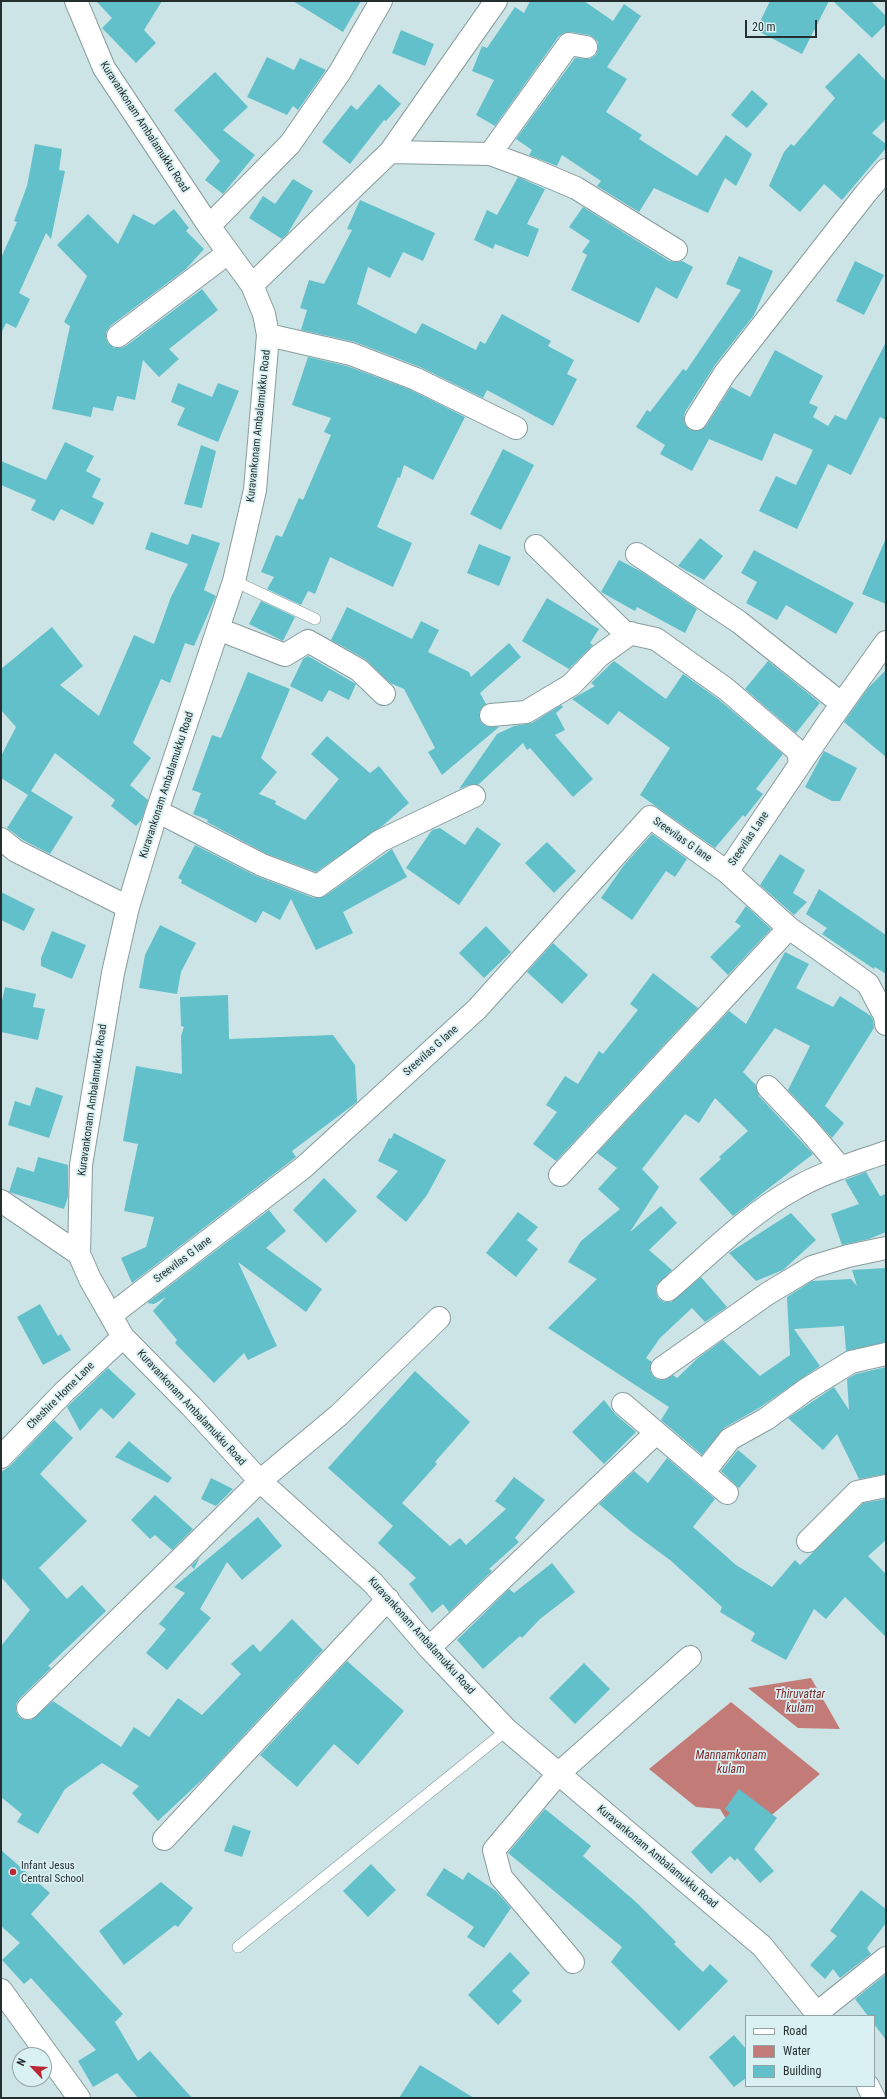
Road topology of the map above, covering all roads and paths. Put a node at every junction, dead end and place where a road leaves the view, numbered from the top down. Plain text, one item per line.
1 (76, 1) edge
2 (381, 1) edge
3 (496, 1) edge
4 (586, 47) dead end
5 (390, 152) junction
6 (490, 154) junction
7 (886, 170) edge
8 (209, 226) junction
9 (676, 250) dead end
10 (228, 253) junction
11 (252, 285) junction
12 (268, 335) junction
13 (118, 336) dead end
14 (696, 419) dead end
15 (516, 428) dead end
16 (536, 546) dead end
17 (637, 554) dead end
18 (234, 582) junction
19 (314, 619) dead end
20 (218, 629) junction
21 (631, 633) junction
22 (886, 642) edge
23 (384, 694) dead end
24 (842, 704) junction
25 (492, 715) dead end
26 (800, 764) junction
27 (474, 796) dead end
28 (157, 811) junction
29 (1, 839) edge
30 (727, 872) junction
31 (128, 907) junction
32 (790, 928) junction
33 (886, 1024) edge
34 (768, 1087) dead end
35 (886, 1152) edge
36 (841, 1168) junction
37 (560, 1174) dead end
38 (1, 1200) edge
39 (886, 1248) edge
40 (79, 1254) junction
41 (668, 1290) dead end
42 (111, 1315) junction
43 (439, 1318) dead end
44 (123, 1337) junction
45 (886, 1354) edge
46 (662, 1368) dead end
47 (622, 1404) dead end
48 (656, 1433) junction
49 (1, 1457) edge
50 (708, 1467) dead end
51 (260, 1481) junction
52 (886, 1486) edge
53 (727, 1493) dead end
54 (808, 1541) dead end
55 (388, 1599) junction
56 (429, 1648) junction
57 (690, 1657) dead end
58 (28, 1708) dead end
59 (507, 1730) junction
60 (558, 1774) junction
61 (164, 1839) dead end
62 (238, 1947) dead end
63 (886, 1958) edge
64 (573, 1962) dead end
65 (1, 1990) edge
66 (818, 2014) edge
67 (868, 2087) edge
68 (79, 2098) edge
69 (874, 2098) edge

1 - 8 street, Kuravankonam Ambalamukku Road
2 - 8 street
3 - 5 street
4 - 6 street
5 - 6 street
5 - 11 street
6 - 9 street
7 - 14 street
8 - 10 street, Kuravankonam Ambalamukku Road
10 - 11 street, Kuravankonam Ambalamukku Road
10 - 13 street
11 - 12 street, Kuravankonam Ambalamukku Road
12 - 15 street
12 - 18 street, Kuravankonam Ambalamukku Road
16 - 21 street
17 - 24 street
18 - 19 lane
18 - 20 street, Kuravankonam Ambalamukku Road
20 - 23 street
20 - 28 street, Kuravankonam Ambalamukku Road
21 - 25 street
21 - 26 street
22 - 24 street, Sreevilas Lane
24 - 26 street, Sreevilas Lane
26 - 30 street, Sreevilas Lane
27 - 28 street
28 - 31 street, Kuravankonam Ambalamukku Road
29 - 31 street
30 - 32 street, Sreevilas Lane
30 - 42 street, Sreevilas G lane
31 - 40 street, Kuravankonam Ambalamukku Road
32 - 33 street, Sreevilas Lane
32 - 37 street
34 - 36 street
35 - 36 street
36 - 41 street
38 - 40 street
39 - 46 street
40 - 42 street, Kuravankonam Ambalamukku Road
42 - 44 street, Kuravankonam Ambalamukku Road
43 - 51 street
44 - 49 street, Cheshire Home Lane
44 - 51 street, Kuravankonam Ambalamukku Road
45 - 50 street
47 - 48 street
48 - 53 street
48 - 56 street
51 - 55 street, Kuravankonam Ambalamukku Road
51 - 58 street
52 - 54 street
55 - 56 street, Kuravankonam Ambalamukku Road
55 - 61 street
56 - 59 street, Kuravankonam Ambalamukku Road
57 - 60 street
59 - 60 street, Kuravankonam Ambalamukku Road
59 - 62 lane
60 - 64 street
60 - 66 street, Kuravankonam Ambalamukku Road
63 - 66 street
65 - 68 street
67 - 69 street

